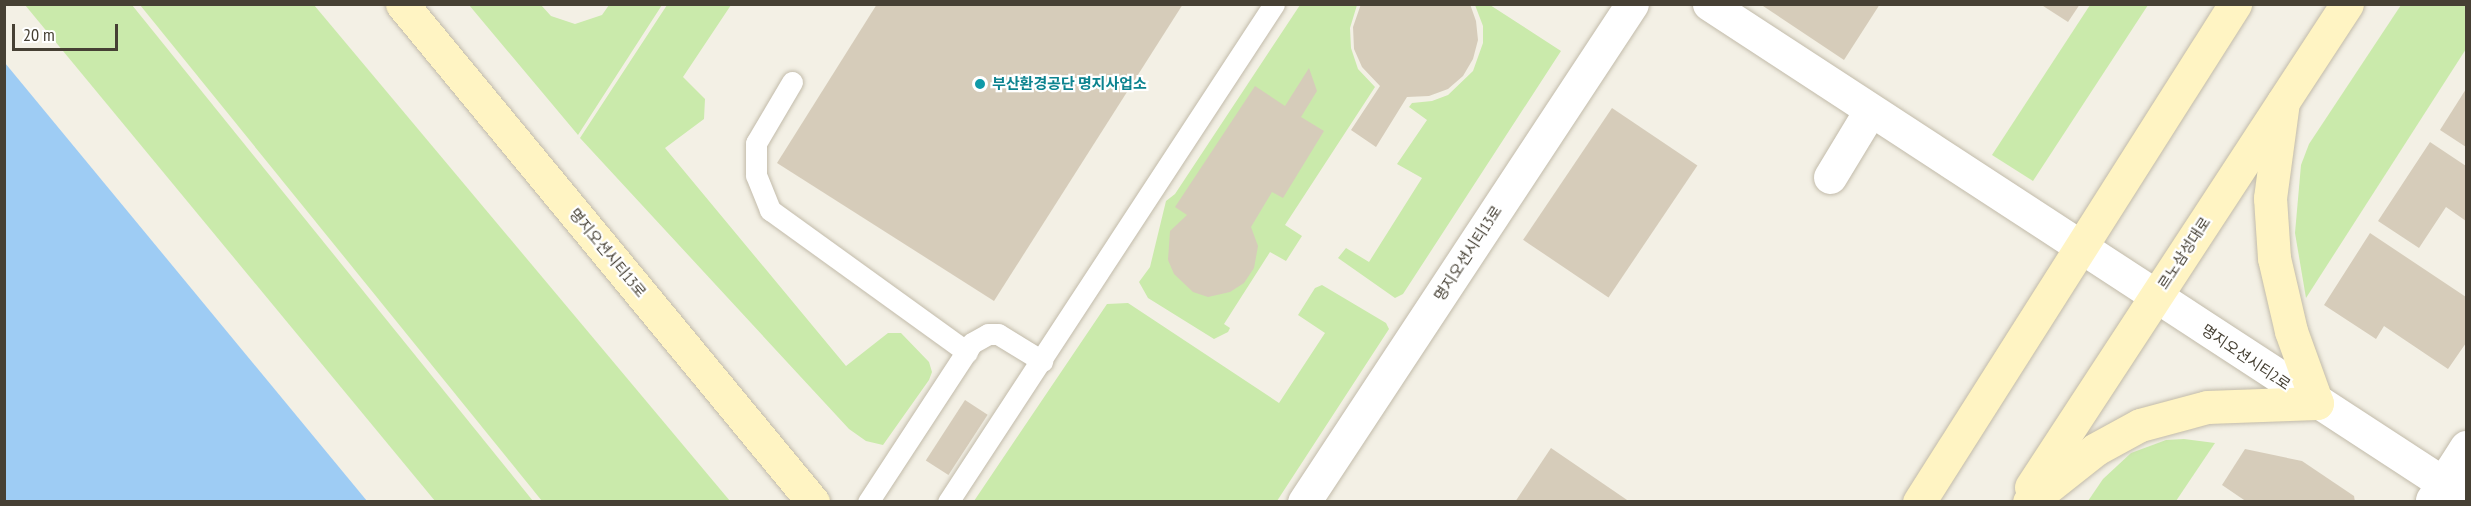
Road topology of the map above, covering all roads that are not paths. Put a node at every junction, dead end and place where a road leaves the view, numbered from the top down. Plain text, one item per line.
1 (402, 4) edge
2 (1274, 4) edge
3 (1632, 4) edge
4 (1708, 4) edge
5 (2235, 4) edge
6 (2347, 4) edge
7 (792, 82) dead end
8 (2283, 102) junction
9 (1870, 111) junction
10 (1830, 177) dead end
11 (2079, 247) junction
12 (2155, 296) junction
13 (967, 351) junction
14 (1042, 361) junction
15 (2317, 404) junction
16 (2466, 447) edge
17 (2447, 494) edge
18 (813, 501) edge
19 (868, 501) edge
20 (948, 501) edge
21 (1304, 501) edge
22 (1918, 501) edge
23 (2021, 501) edge
24 (2029, 501) edge

1 - 18 main road, 명지오션시티13로
2 - 14 lane
3 - 21 street, 명지오션시티13로
4 - 9 street, 명지오션시티2로
5 - 11 main road
6 - 8 main road, 르노삼성대로
7 - 13 lane
8 - 12 main road, 르노삼성대로
8 - 15 main road
9 - 10 street
9 - 11 street, 명지오션시티2로
11 - 12 street, 명지오션시티2로
11 - 22 main road
12 - 15 street, 명지오션시티2로
12 - 23 main road, 르노삼성대로
13 - 14 lane
13 - 19 lane
14 - 20 lane
15 - 17 street, 명지오션시티2로
15 - 24 main road
16 - 17 street

